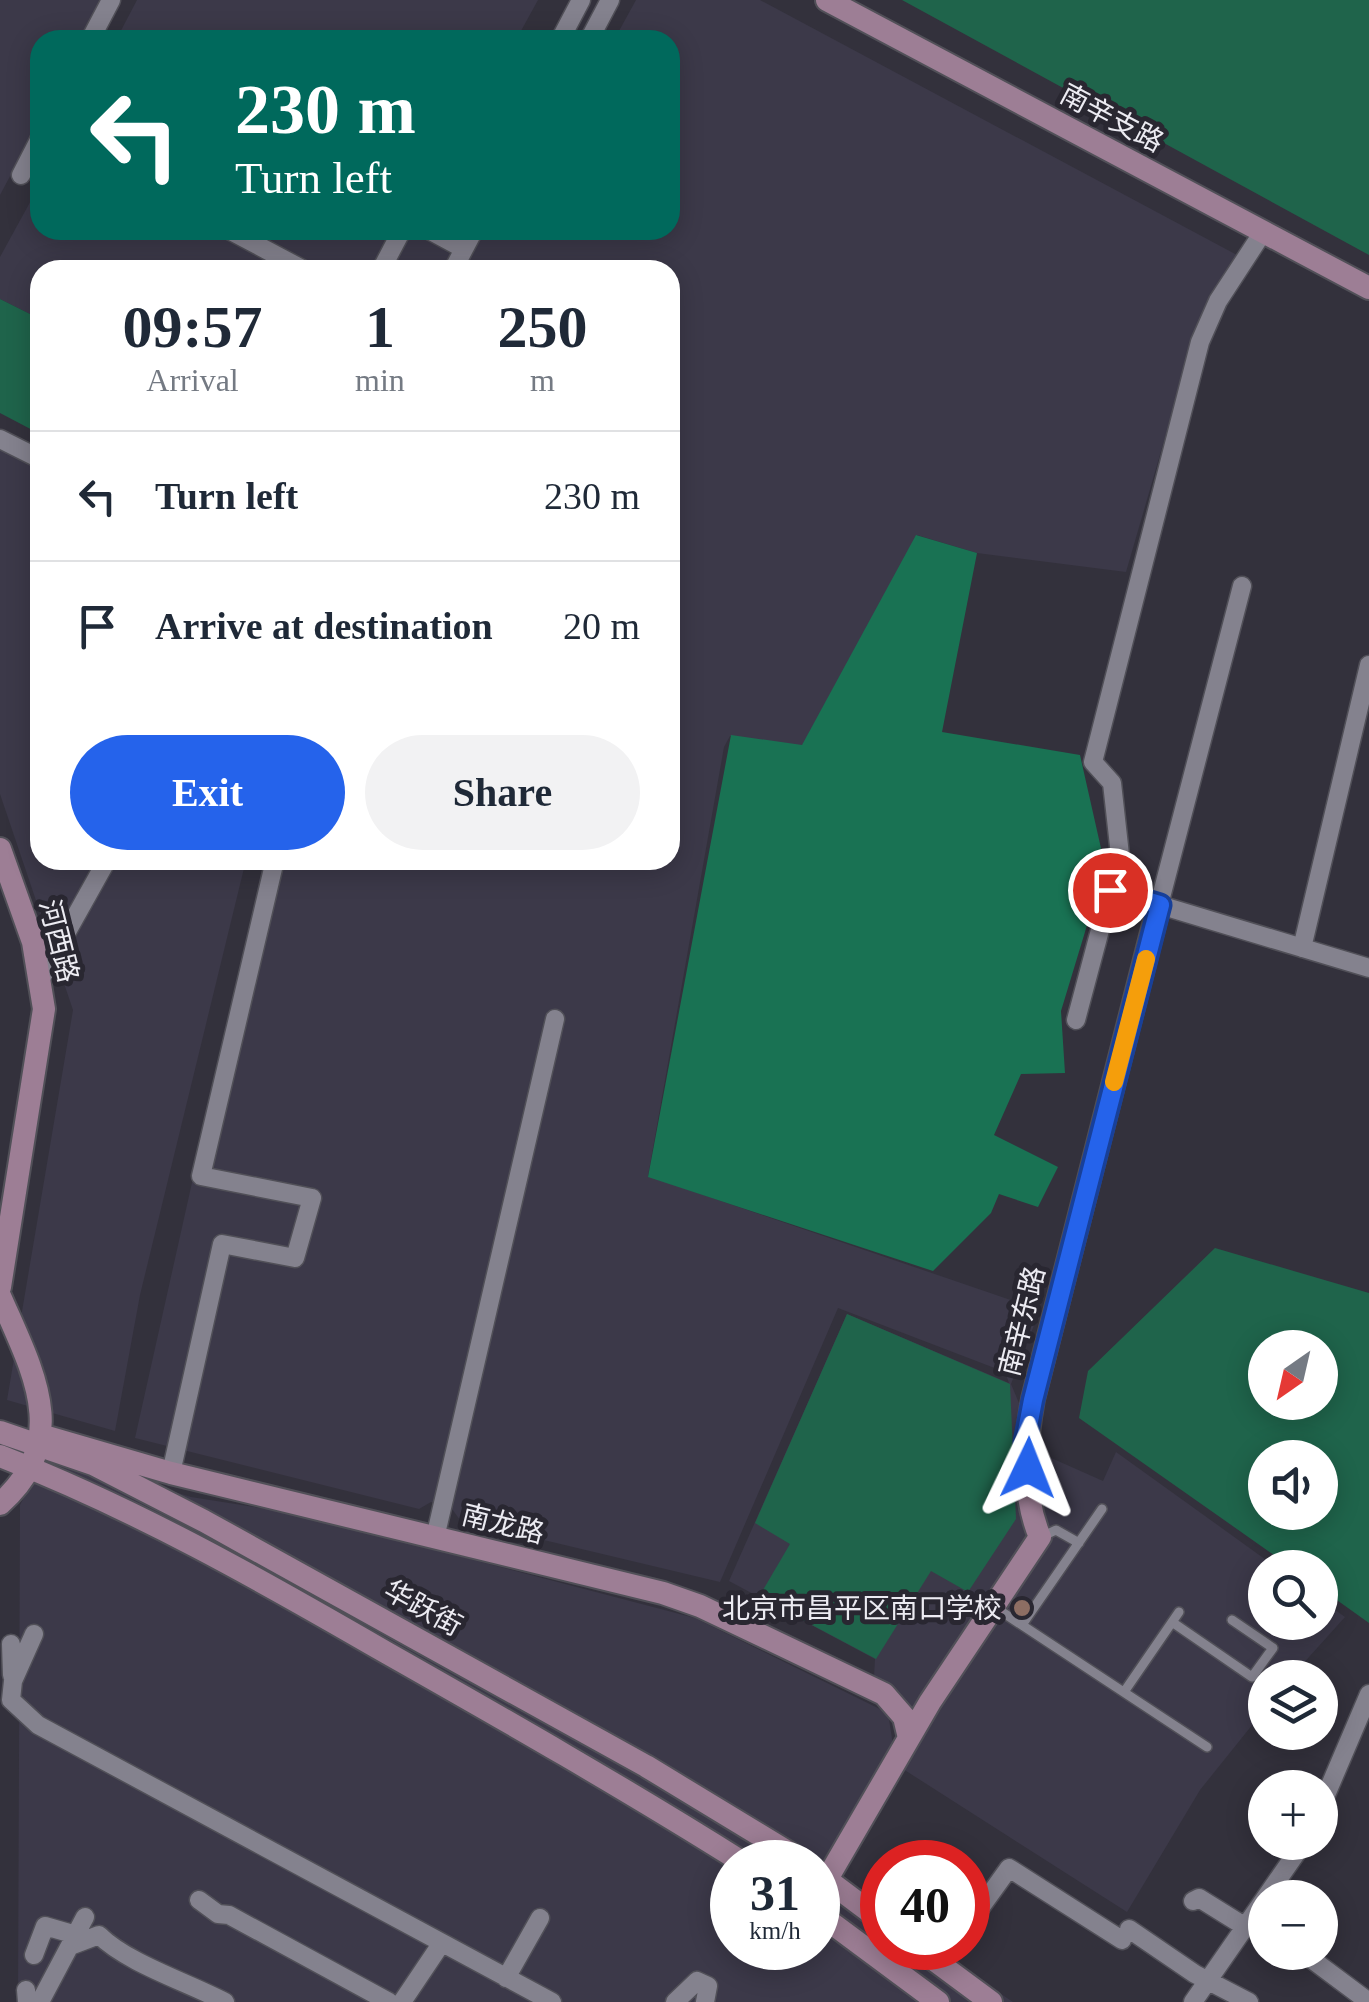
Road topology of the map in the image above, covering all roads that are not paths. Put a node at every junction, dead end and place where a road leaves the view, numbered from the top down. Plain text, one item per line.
1 (110, 0) edge
2 (580, 0) edge
3 (610, 0) edge
4 (827, 0) edge
5 (95, 30) edge
6 (565, 30) edge
7 (594, 30) edge
8 (30, 159) edge
9 (22, 175) dead end
10 (1262, 232) junction
11 (248, 240) edge
12 (446, 240) edge
13 (469, 240) edge
14 (464, 250) junction
15 (285, 260) edge
16 (458, 260) edge
17 (1369, 288) edge
18 (0, 438) edge
19 (30, 453) edge
20 (1242, 586) dead end
21 (1369, 666) edge
22 (0, 850) edge
23 (101, 870) edge
24 (272, 870) edge
25 (1110, 890) junction
26 (1160, 905) junction
27 (1302, 948) junction
28 (1369, 968) edge
29 (40, 980) junction
30 (554, 1019) dead end
31 (1076, 1020) dead end
32 (0, 1287) edge
33 (0, 1296) edge
34 (0, 1432) edge
35 (41, 1440) junction
36 (0, 1456) edge
37 (28, 1467) junction
38 (172, 1473) junction
39 (0, 1504) edge
40 (1102, 1508) dead end
41 (435, 1538) junction
42 (1040, 1538) junction
43 (1078, 1543) junction
44 (994, 1606) junction
45 (1178, 1612) dead end
46 (1232, 1620) dead end
47 (1172, 1622) junction
48 (1022, 1625) junction
49 (34, 1634) dead end
50 (11, 1644) dead end
51 (13, 1681) junction
52 (1124, 1692) junction
53 (1369, 1694) edge
54 (909, 1738) junction
55 (1207, 1747) dead end
56 (1337, 1770) edge
57 (768, 1840) edge
58 (710, 1842) edge
59 (840, 1847) edge
60 (990, 1894) edge
61 (199, 1900) dead end
62 (1194, 1901) dead end
63 (85, 1917) dead end
64 (540, 1918) dead end
65 (1248, 1922) edge
66 (840, 1929) edge
67 (1248, 1930) edge
68 (73, 1940) junction
69 (441, 1944) junction
70 (34, 1955) dead end
71 (960, 1970) edge
72 (1326, 1970) edge
73 (506, 1978) junction
74 (1210, 1978) junction
75 (31, 1998) edge
76 (224, 2002) edge
77 (389, 2002) edge
78 (402, 2002) edge
79 (552, 2002) edge
80 (674, 2002) edge
81 (705, 2002) edge
82 (938, 2002) edge
83 (991, 2002) edge
84 (1193, 2002) edge
85 (1248, 2002) edge
86 (1369, 2002) edge

1 - 5 street
2 - 6 street
3 - 7 street
4 - 10 street, 南辛支路
8 - 9 street
10 - 17 street, 南辛支路
10 - 25 street
11 - 15 street
12 - 14 street
13 - 14 street
14 - 16 street
18 - 19 street
20 - 26 street
21 - 27 street
22 - 29 street, 河西路
23 - 29 street
24 - 38 street
25 - 26 street
25 - 31 street
26 - 27 street
26 - 42 street, 南辛东路
27 - 28 street
29 - 32 street, 河西路
30 - 41 street
33 - 35 street
34 - 35 street, 华跃街
35 - 37 street
35 - 38 street, 南龙路
35 - 57 street, 华跃街
36 - 37 street, 华跃街
37 - 39 street
37 - 58 street, 华跃街
38 - 41 street, 南龙路
40 - 43 lane
41 - 54 street, 南龙路
42 - 43 lane
42 - 44 street
43 - 48 lane
44 - 48 lane
44 - 54 street
45 - 47 lane
46 - 47 lane
47 - 52 lane
48 - 52 lane
49 - 51 street
50 - 51 street
51 - 69 street
52 - 55 lane
53 - 56 street
54 - 59 street
60 - 74 street
61 - 77 street
62 - 65 street
63 - 68 street
64 - 73 street
66 - 82 street
67 - 74 street
68 - 70 street
68 - 75 street
68 - 76 street
69 - 73 street
69 - 78 street
71 - 83 street
72 - 86 street
73 - 79 street
74 - 84 street
74 - 85 street
80 - 81 street

